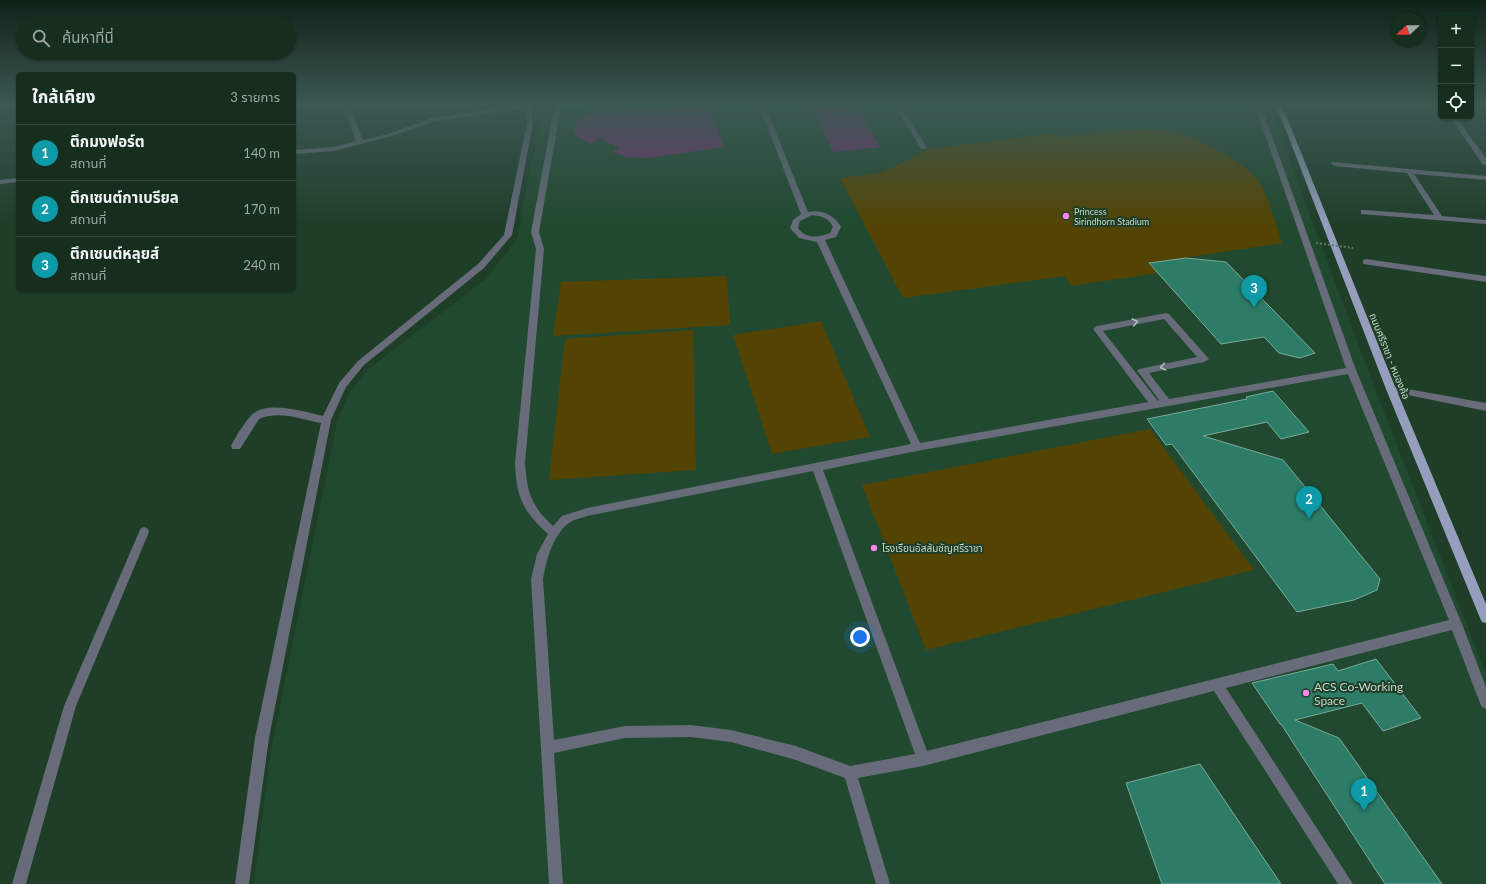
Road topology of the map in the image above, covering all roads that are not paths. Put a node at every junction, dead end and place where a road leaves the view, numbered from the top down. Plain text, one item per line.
1 (352, 144) edge
2 (526, 144) edge
3 (550, 144) edge
4 (777, 144) edge
5 (921, 144) edge
6 (1272, 144) edge
7 (1295, 144) edge
8 (1473, 144) edge
9 (923, 148) dead end
10 (296, 152) edge
11 (1486, 163) edge
12 (1335, 164) dead end
13 (1410, 171) junction
14 (1486, 178) edge
15 (16, 180) edge
16 (0, 182) edge
17 (1364, 212) dead end
18 (805, 215) junction
19 (1439, 217) junction
20 (1486, 222) edge
21 (820, 239) junction
22 (1366, 262) dead end
23 (1486, 280) edge
24 (1351, 370) junction
25 (1391, 389) junction
26 (1166, 402) junction
27 (1154, 404) junction
28 (1486, 407) edge
29 (326, 420) junction
30 (236, 446) dead end
31 (917, 447) junction
32 (817, 466) junction
33 (144, 532) dead end
34 (554, 533) junction
35 (1486, 618) edge
36 (1456, 624) junction
37 (1217, 685) junction
38 (1486, 703) edge
39 (547, 748) junction
40 (923, 759) junction
41 (850, 773) junction
42 (19, 884) edge
43 (242, 884) edge
44 (556, 884) edge
45 (883, 884) edge
46 (1346, 884) edge

1 - 10 street
2 - 29 street
3 - 34 street
4 - 18 street
5 - 9 street
6 - 24 street
7 - 25 main road, ถนนศรีราชา - หนองค้อ
8 - 11 street
12 - 13 street
13 - 14 street
13 - 19 street
15 - 16 street
17 - 19 street
18 - 21 street
18 - 21 street
19 - 20 street
21 - 31 street
22 - 23 street
24 - 26 street
24 - 36 street
25 - 28 street
25 - 35 main road, ถนนศรีราชา - หนองค้อ
26 - 27 street
27 -> 26 street
27 - 31 street
29 - 30 street
29 - 43 street
31 - 32 street
32 - 34 street
32 - 40 street
33 - 42 street
34 - 39 street
36 - 37 street
36 - 38 street
37 - 40 street
37 - 46 street
39 - 41 street
39 - 44 street
40 - 41 street
41 - 45 street

